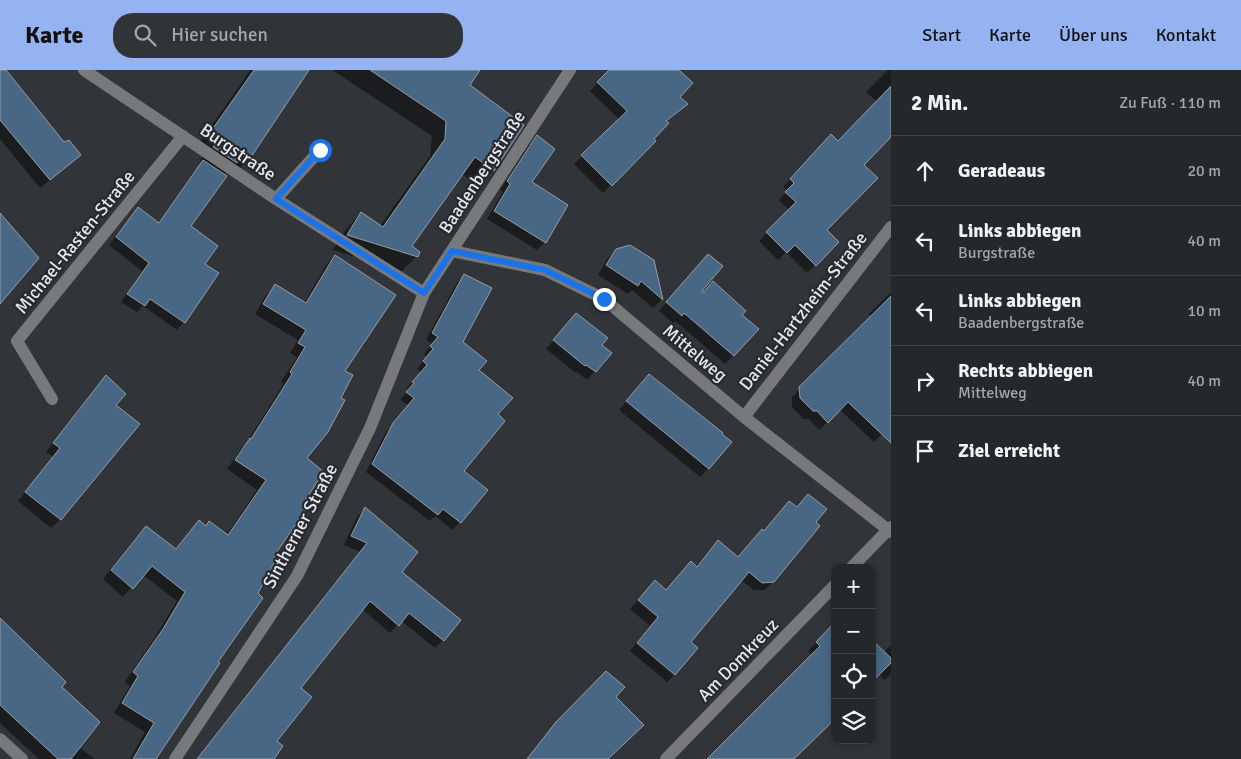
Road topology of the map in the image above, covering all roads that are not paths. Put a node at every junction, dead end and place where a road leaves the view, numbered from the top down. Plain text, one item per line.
1 (84, 70) edge
2 (570, 70) edge
3 (183, 136) junction
4 (320, 150) dead end
5 (276, 199) junction
6 (891, 227) edge
7 (452, 251) junction
8 (424, 293) junction
9 (52, 399) dead end
10 (744, 417) junction
11 (890, 529) edge
12 (855, 564) edge
13 (831, 589) edge
14 (0, 739) edge
15 (22, 759) edge
16 (175, 759) edge
17 (666, 759) edge

1 - 3 street, Burgstraße
2 - 7 street, Baadenbergstraße
3 - 5 street, Burgstraße
3 - 9 street, Michael-Rasten-Straße
4 - 5 street
5 - 8 street, Burgstraße
6 - 10 street, Daniel-Hartzheim-Straße
7 - 8 street, Baadenbergstraße
7 - 10 street, Mittelweg
8 - 16 street, Sintherner Straße
10 - 11 street, Mittelweg
11 - 12 street
13 - 17 street, Am Domkreuz
14 - 15 street

